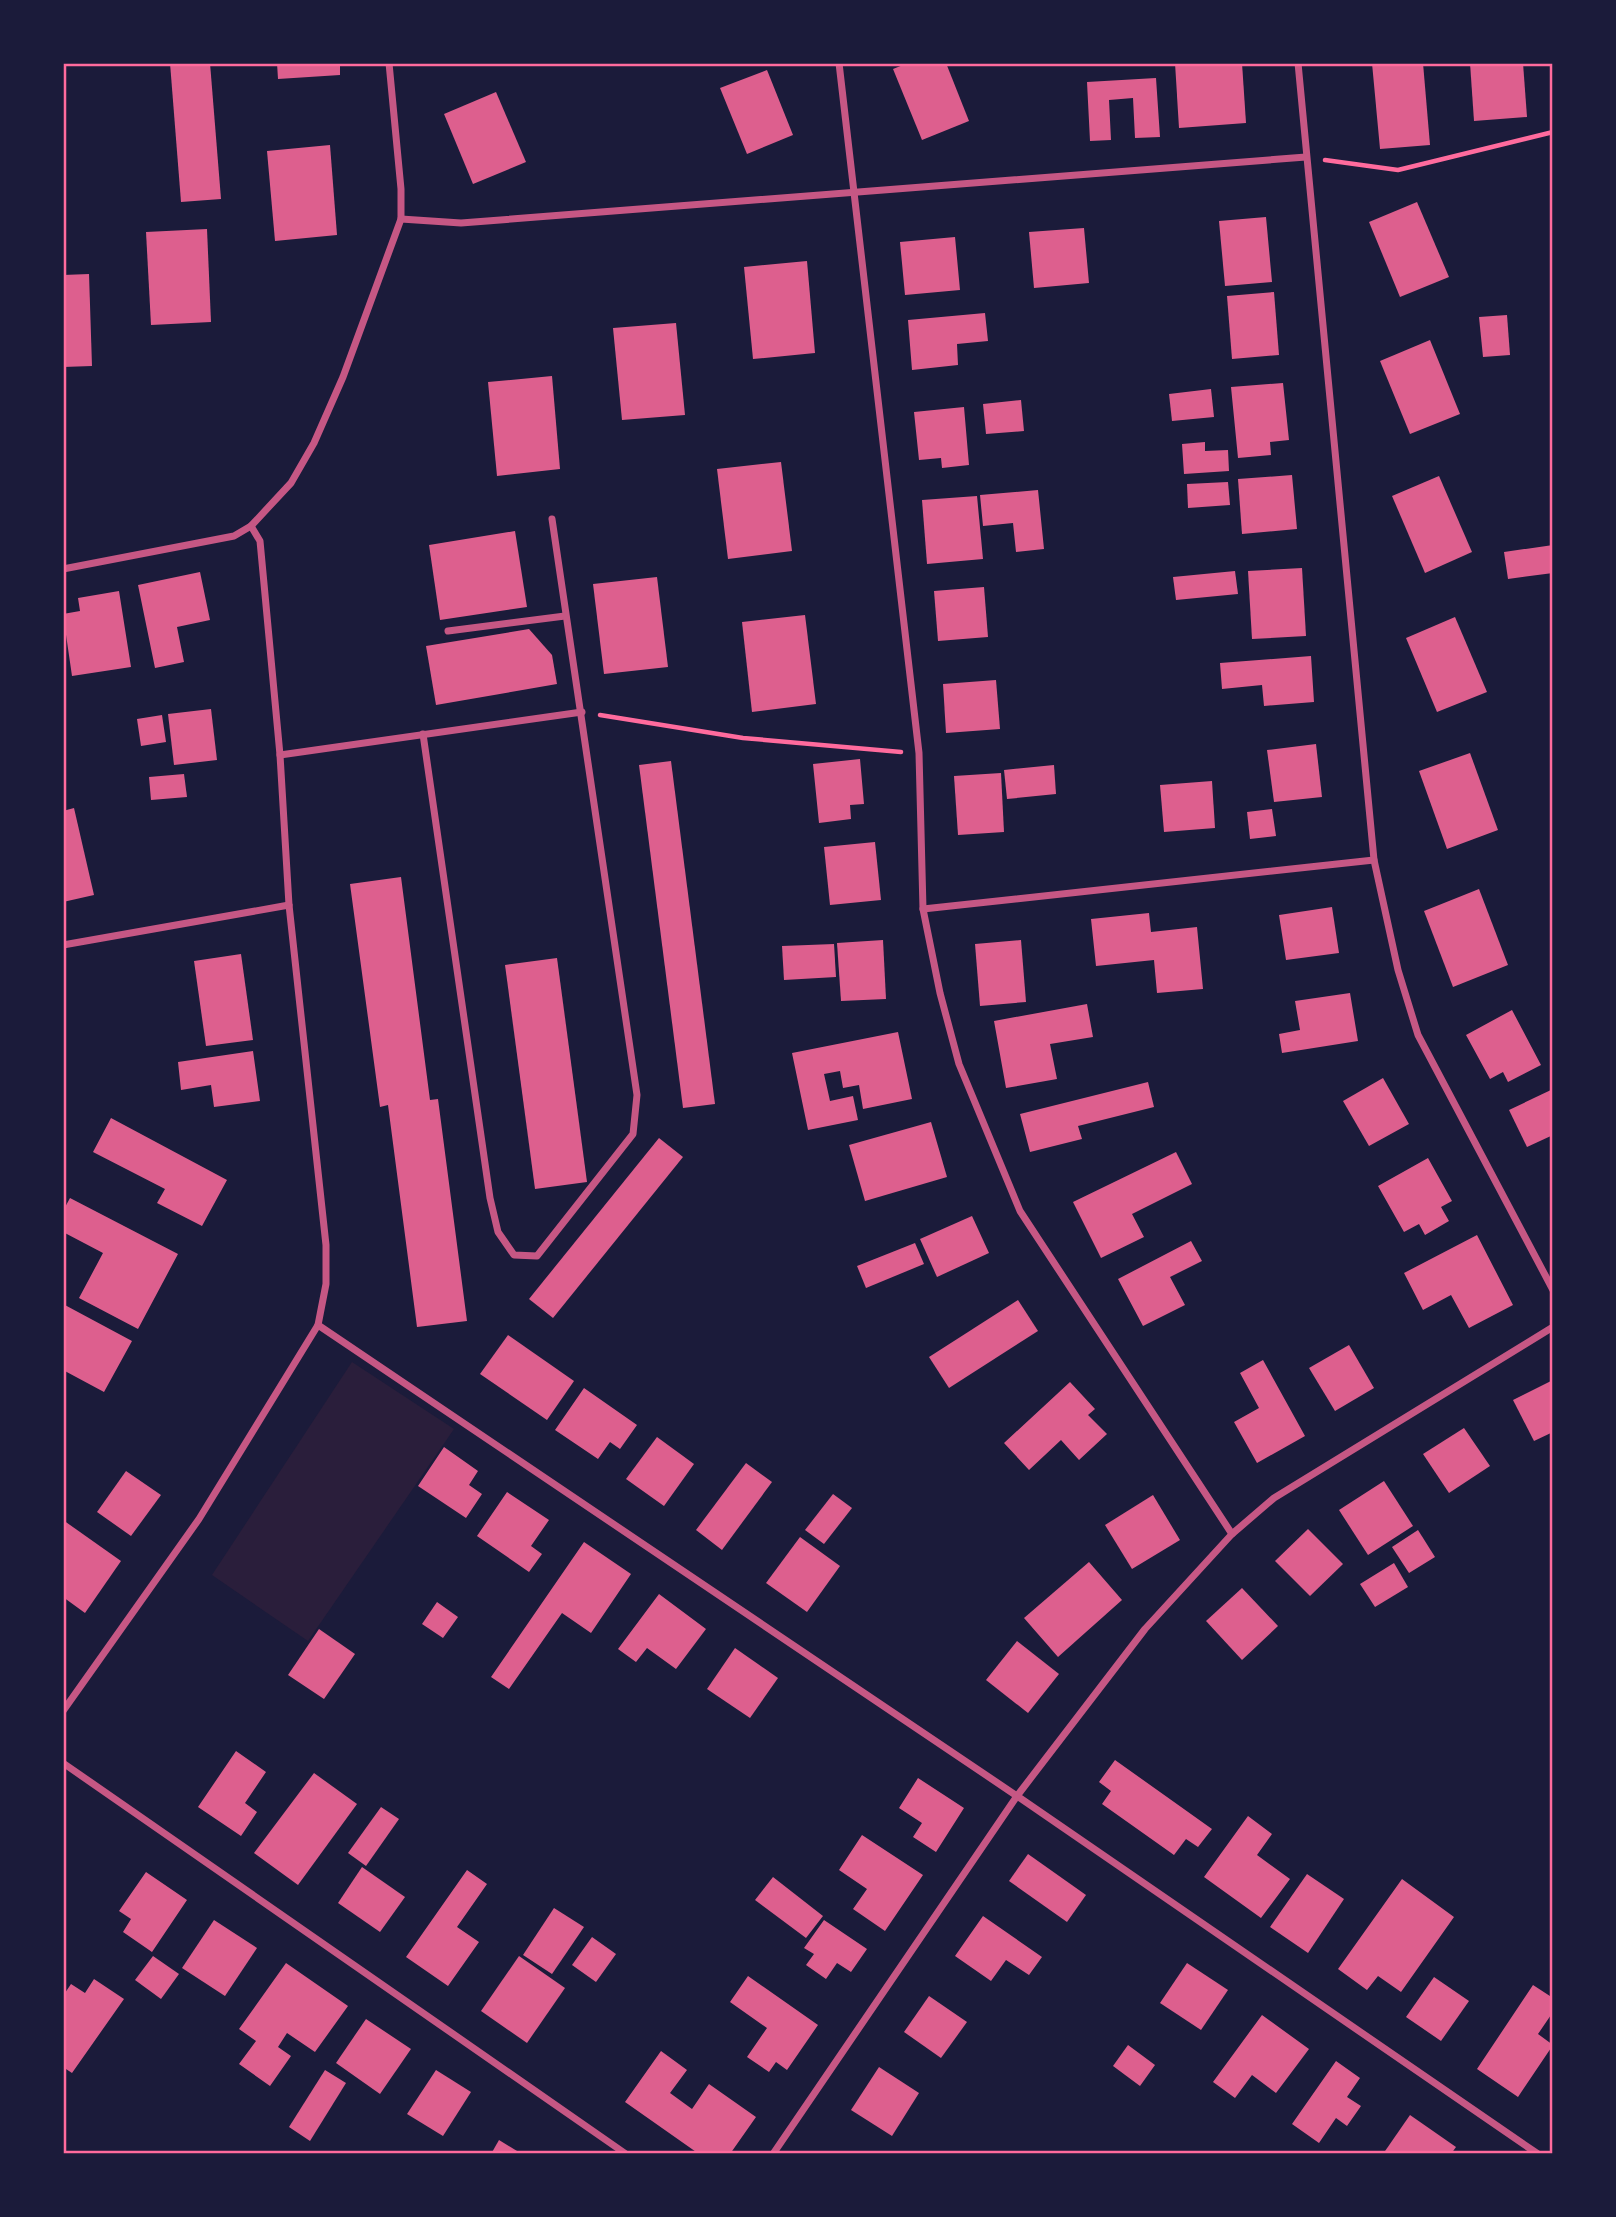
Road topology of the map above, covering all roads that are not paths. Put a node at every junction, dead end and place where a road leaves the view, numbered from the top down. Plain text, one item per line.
1 (389, 63) edge
2 (839, 63) edge
3 (1298, 63) edge
4 (1306, 157) junction
5 (853, 191) junction
6 (401, 219) junction
7 (552, 519) dead end
8 (251, 526) junction
9 (63, 569) edge
10 (565, 616) junction
11 (448, 631) dead end
12 (582, 712) junction
13 (423, 734) junction
14 (280, 755) junction
15 (1374, 860) junction
16 (289, 905) junction
17 (923, 909) junction
18 (63, 945) edge
19 (1553, 1290) edge
20 (318, 1325) junction
21 (1553, 1327) edge
22 (1232, 1534) junction
23 (63, 1711) edge
24 (63, 1763) edge
25 (1017, 1796) junction
26 (626, 2154) edge
27 (774, 2154) edge
28 (1538, 2154) edge

1 - 6 street
2 - 5 street
3 - 4 street
4 - 5 street
4 - 15 street
5 - 6 street
5 - 17 street
6 - 8 street
7 - 10 street
8 - 9 street
8 - 14 street
10 - 11 street
10 - 12 street
12 - 13 street
12 - 13 street
13 - 14 street
14 - 16 street
15 - 17 street
15 - 19 street
16 - 18 street
16 - 20 street
17 - 22 street
20 - 23 street
20 - 25 street
21 - 22 street
22 - 25 street
24 - 26 street
25 - 27 street
25 - 28 street

